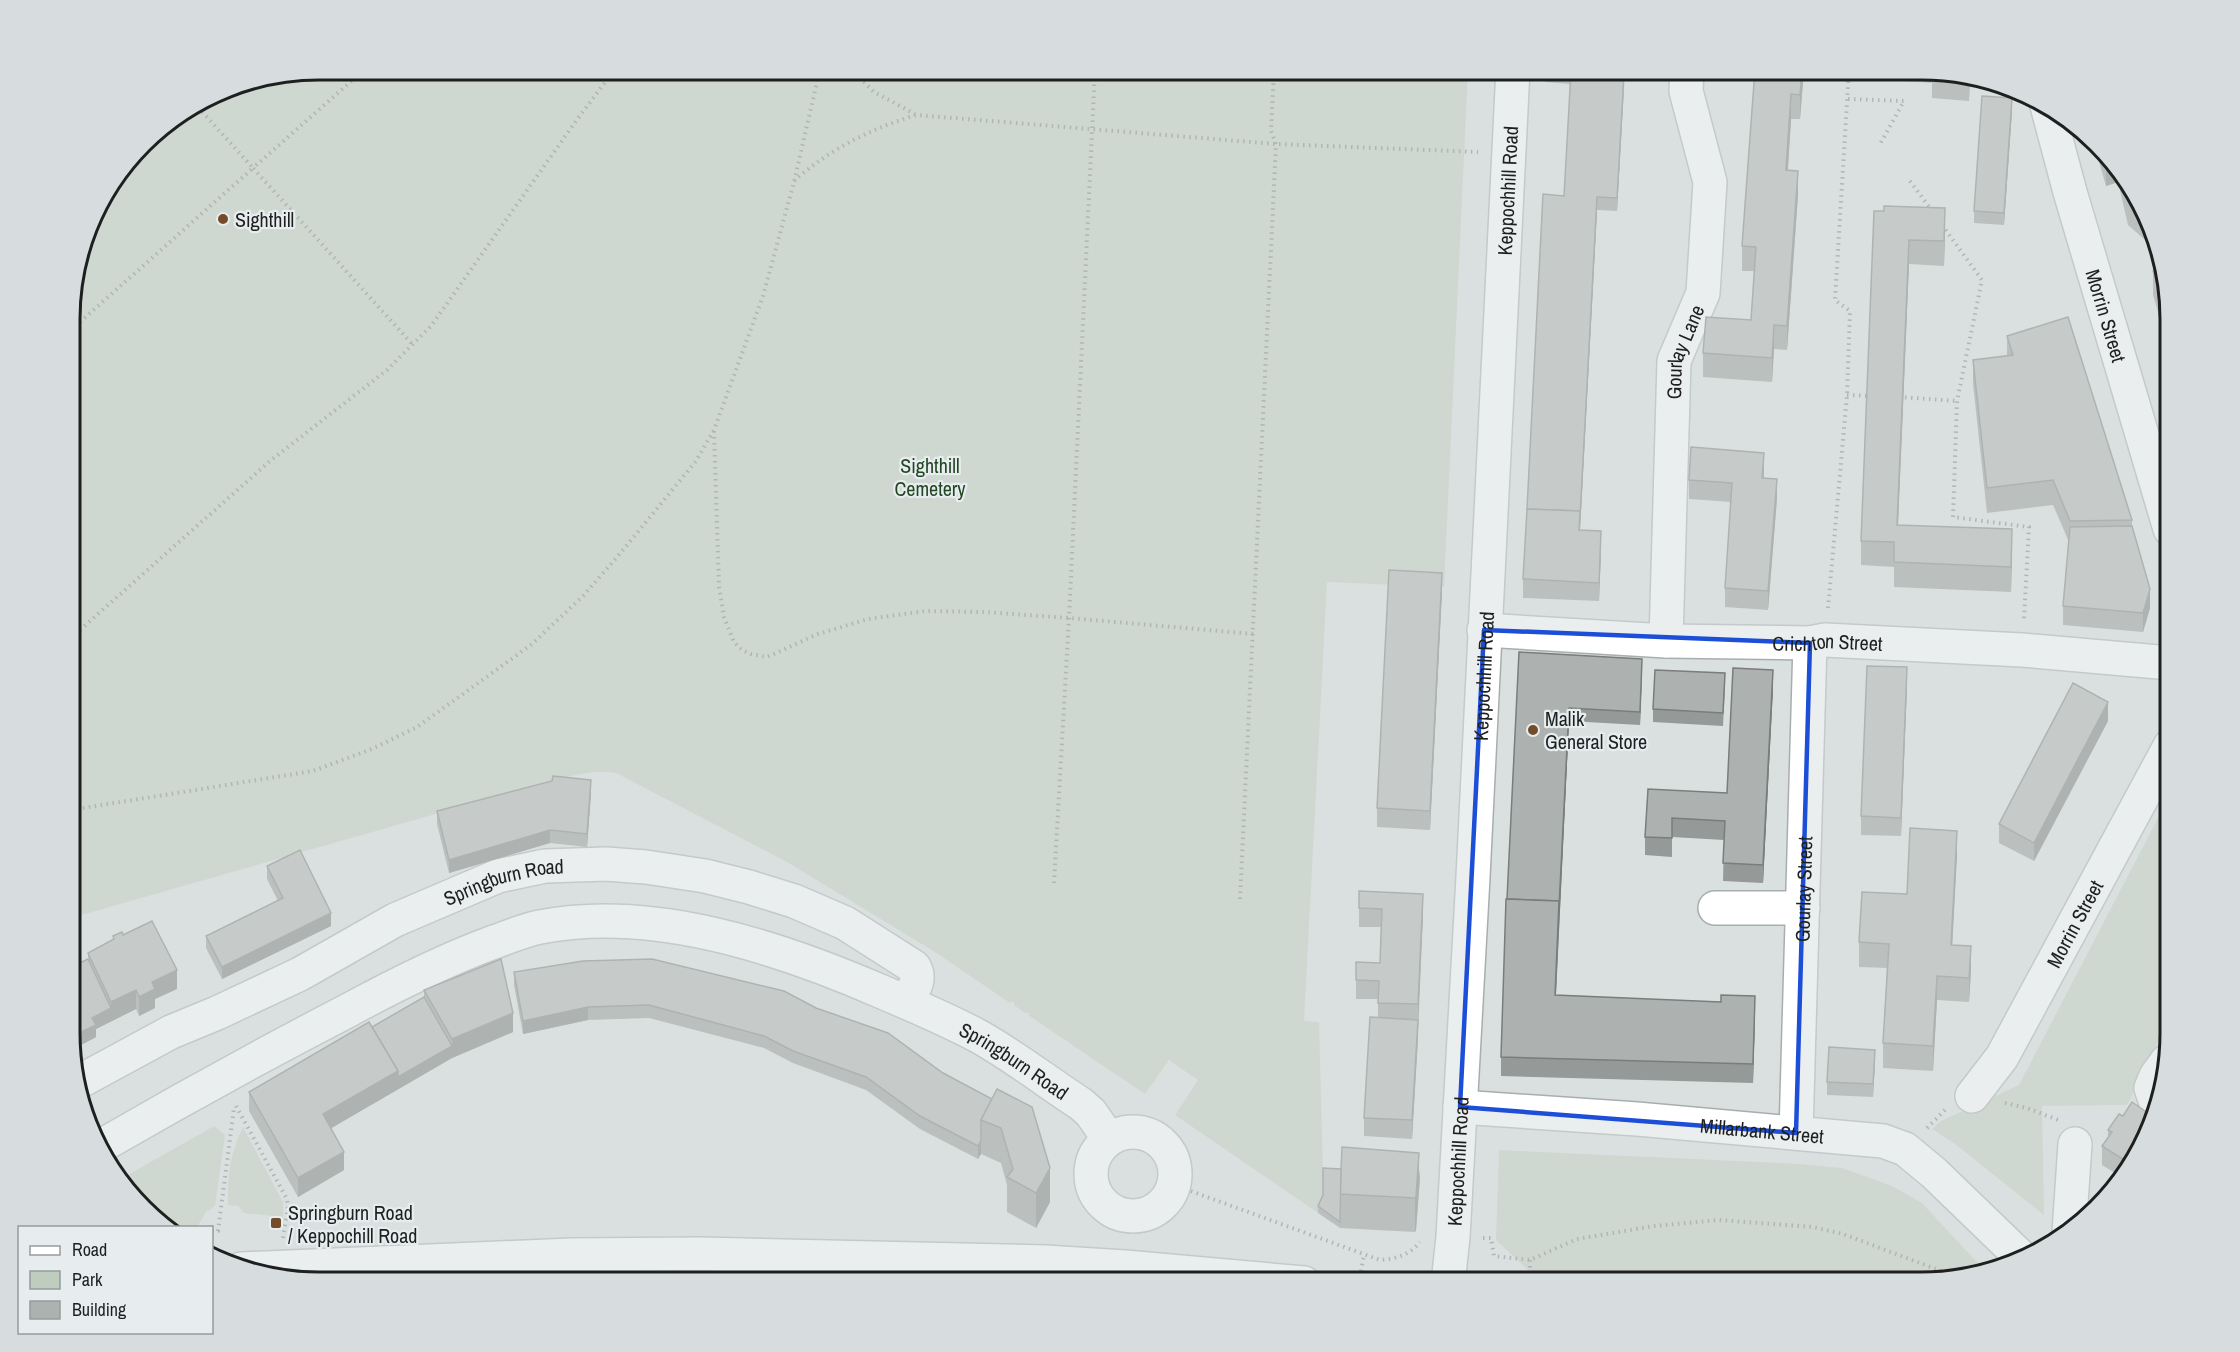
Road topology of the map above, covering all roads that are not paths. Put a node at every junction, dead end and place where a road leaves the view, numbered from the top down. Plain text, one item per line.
1 (1512, 80) edge
2 (1686, 80) edge
3 (2050, 117) edge
4 (2160, 495) edge
5 (1484, 630) junction
6 (1666, 641) junction
7 (1818, 642) junction
8 (2160, 662) edge
9 (2160, 764) edge
10 (1715, 908) dead end
11 (1803, 908) junction
12 (906, 1002) junction
13 (2157, 1075) edge
14 (84, 1079) edge
15 (2153, 1093) edge
16 (1972, 1096) road end
17 (1460, 1107) junction
18 (1796, 1133) junction
19 (1109, 1139) junction
20 (106, 1143) edge
21 (2075, 1144) road end
22 (2070, 1221) edge
23 (2016, 1253) edge
24 (273, 1268) edge
25 (1181, 1272) edge
26 (1449, 1272) edge

1 - 5 street, Keppochhill Road
2 - 6 street, Gourlay Lane
3 - 4 street, Morrin Street
5 - 6 street, Crichton Street
5 - 17 street, Keppochhill Road
6 - 7 street, Crichton Street
7 - 8 street, Crichton Street
7 - 11 street, Gourlay Street
9 - 16 street, Morrin Street
10 - 11 street
11 - 18 street, Gourlay Street
12 - 14 street, Springburn Road
12 - 19 street, Springburn Road
12 - 20 street, Springburn Road
13 - 15 street
17 - 18 street, Millarbank Street
17 - 26 street, Keppochhill Road
18 - 23 street, Millarbank Street
19 - 19 street
21 - 22 street
24 - 25 street

